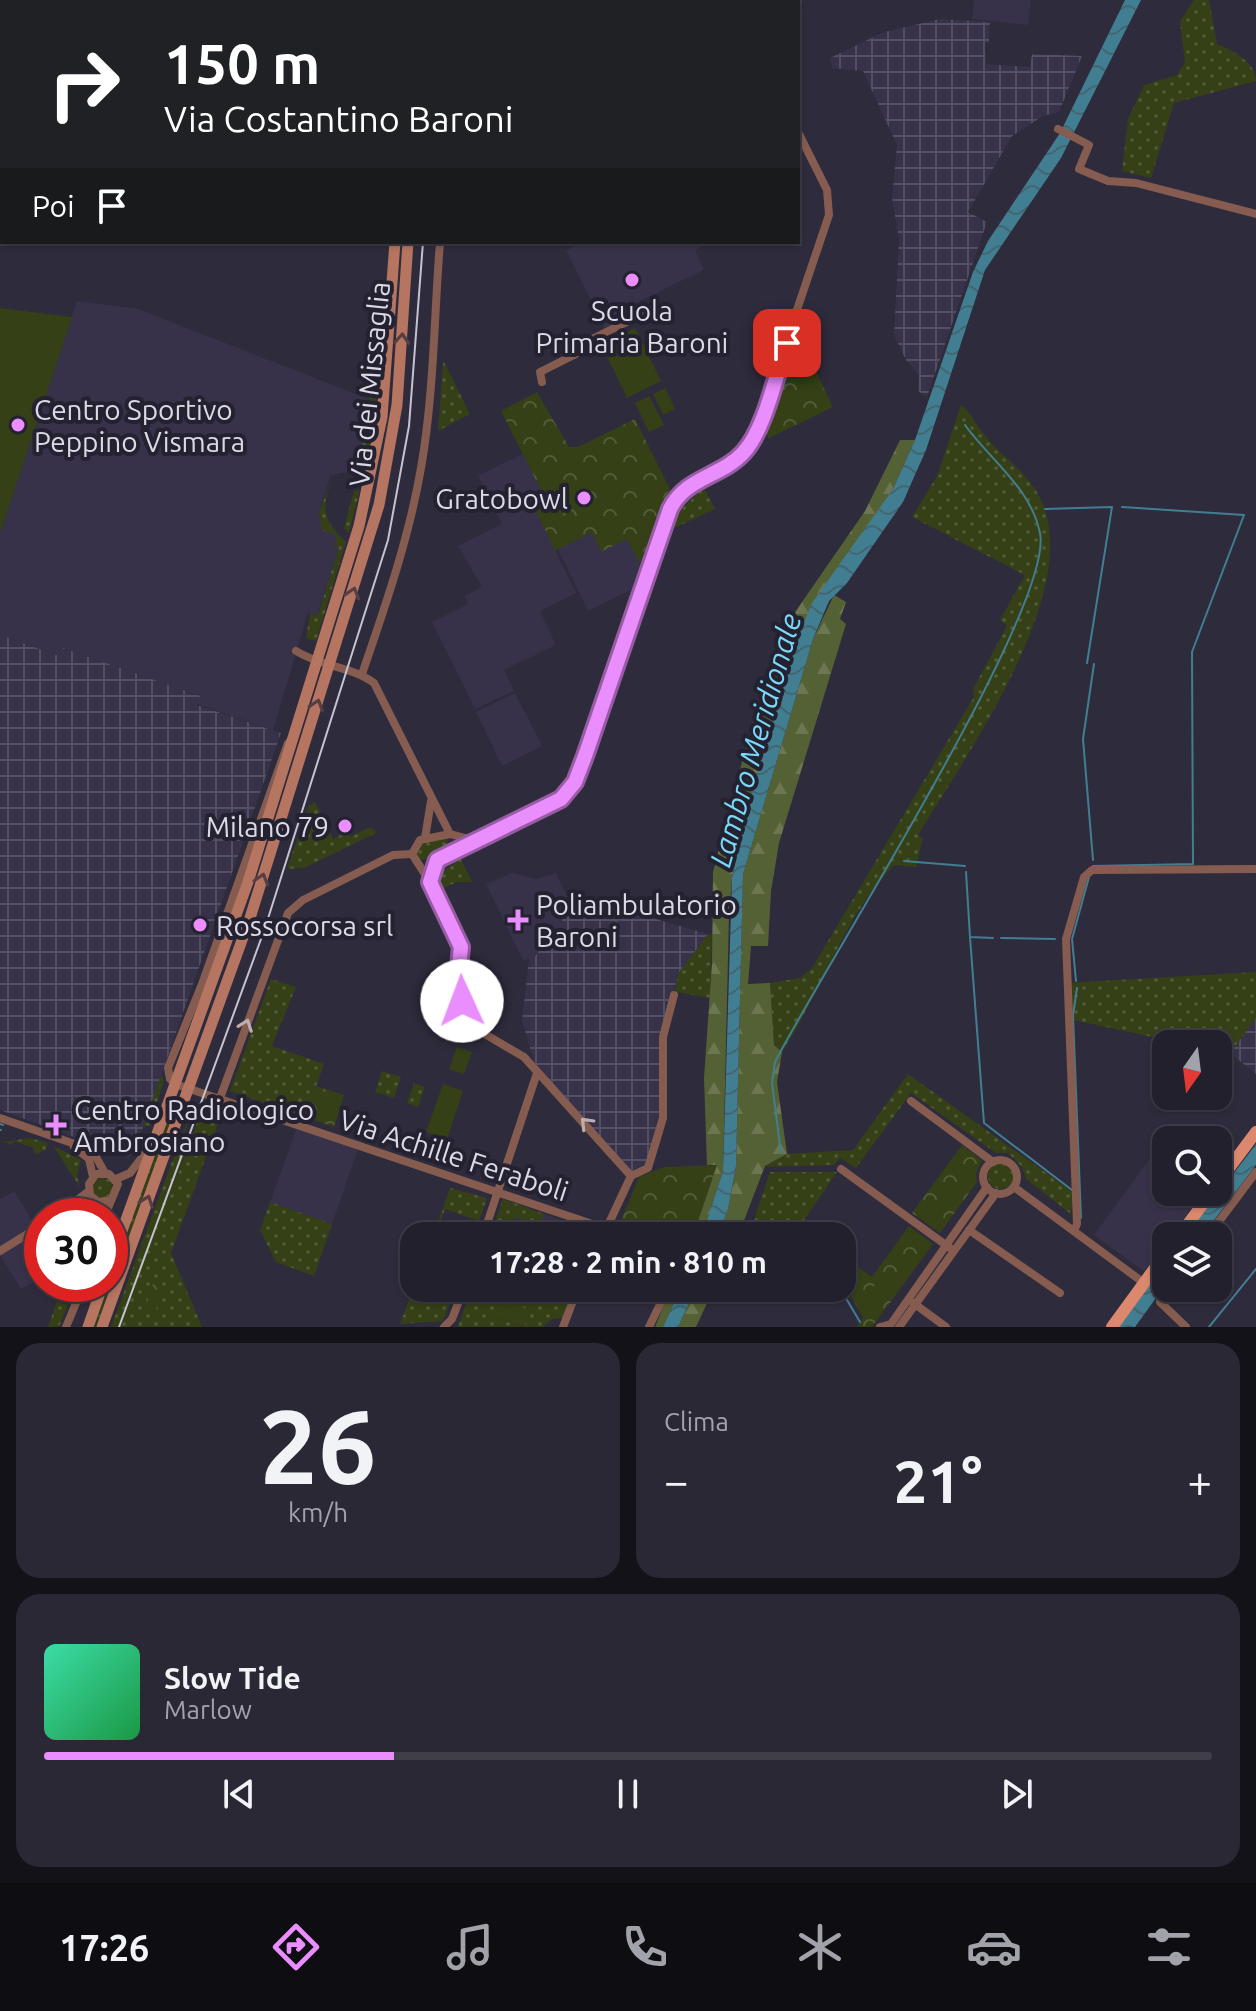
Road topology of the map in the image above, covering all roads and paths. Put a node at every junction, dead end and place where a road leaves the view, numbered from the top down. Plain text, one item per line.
1 (1058, 129) dead end
2 (800, 136) edge
3 (1256, 214) edge
4 (395, 244) edge
5 (408, 244) edge
6 (440, 244) edge
7 (649, 311) dead end
8 (542, 382) dead end
9 (296, 651) dead end
10 (323, 665) junction
11 (362, 674) junction
12 (431, 801) junction
13 (451, 834) junction
14 (425, 838) junction
15 (477, 841) junction
16 (412, 854) junction
17 (448, 856) junction
18 (437, 860) junction
19 (418, 864) junction
20 (1256, 869) edge
21 (430, 882) junction
22 (206, 986) junction
23 (674, 995) dead end
24 (218, 1005) junction
25 (537, 1073) junction
26 (175, 1084) junction
27 (188, 1088) junction
28 (911, 1101) dead end
29 (225, 1103) junction
30 (0, 1118) edge
31 (1256, 1132) edge
32 (155, 1140) junction
33 (67, 1142) junction
34 (993, 1162) junction
35 (1232, 1164) edge
36 (841, 1169) dead end
37 (1256, 1172) edge
38 (105, 1173) junction
39 (631, 1176) junction
40 (93, 1177) junction
41 (116, 1179) junction
42 (1014, 1187) junction
43 (992, 1190) junction
44 (89, 1191) junction
45 (499, 1192) junction
46 (82, 1198) edge
47 (95, 1198) edge
48 (113, 1198) edge
49 (128, 1214) edge
50 (488, 1222) edge
51 (579, 1222) edge
52 (610, 1222) edge
53 (1218, 1222) edge
54 (969, 1230) junction
55 (1074, 1231) junction
56 (24, 1236) edge
57 (950, 1248) junction
58 (0, 1251) edge
59 (1152, 1272) edge
60 (1144, 1283) junction
61 (1060, 1293) dead end
62 (76, 1302) edge
63 (97, 1302) edge
64 (459, 1302) edge
65 (573, 1302) edge
66 (661, 1302) edge
67 (912, 1302) junction
68 (1160, 1302) edge
69 (66, 1327) edge
70 (88, 1327) edge
71 (102, 1327) edge
72 (444, 1327) edge
73 (563, 1327) edge
74 (649, 1327) edge
75 (880, 1327) edge
76 (899, 1327) edge
77 (946, 1327) edge
78 (1112, 1327) edge
79 (1186, 1327) edge

1 - 3 street
2 - 15 street
4 - 10 main road, Via dei Missaglia
10 -> 5 main road, Via dei Missaglia
6 - 11 street
7 - 8 street
9 - 10 street
10 - 11 street
10 - 22 main road, Via dei Missaglia
24 -> 10 main road, Via dei Missaglia
11 - 12 street
12 - 13 street
12 - 14 street
13 - 14 street
13 - 15 street
13 - 17 street
14 - 16 street
15 - 17 street
16 - 19 street
29 -> 16 street
17 - 18 street
18 - 19 street
18 - 21 street
19 - 21 street
20 - 55 street
21 - 25 street
22 - 24 street
22 - 26 main road, Via dei Missaglia
23 - 39 street
24 - 27 main road, Via dei Missaglia
39 -> 25 street
25 - 45 street
26 - 27 street, Via Achille Feraboli
26 - 32 main road, Via dei Missaglia
27 - 29 street, Via Achille Feraboli
71 -> 27 main road, Via dei Missaglia
28 - 34 street
29 - 45 street, Via Achille Feraboli
30 - 33 street
31 - 35 main road
32 - 41 street
32 - 49 main road, Via dei Missaglia
33 - 38 street
33 - 40 street
34 - 42 street
34 - 43 street
36 - 57 street
37 - 53 street
38 - 40 street
38 - 41 street
39 - 52 street
40 - 44 street
41 - 48 street
42 - 43 street
42 - 55 street
43 - 54 street
43 - 57 street
44 - 46 street
44 - 47 street
45 - 50 street
45 - 51 street, Via Achille Feraboli
54 - 57 street
54 - 61 street
55 - 60 street
56 - 58 street
57 - 67 street
59 - 60 main road
60 - 78 main road
62 - 69 street
63 - 70 main road
64 - 72 street
65 - 73 street
66 - 74 street
67 - 75 street
67 - 76 street
67 - 77 street
68 - 79 street

